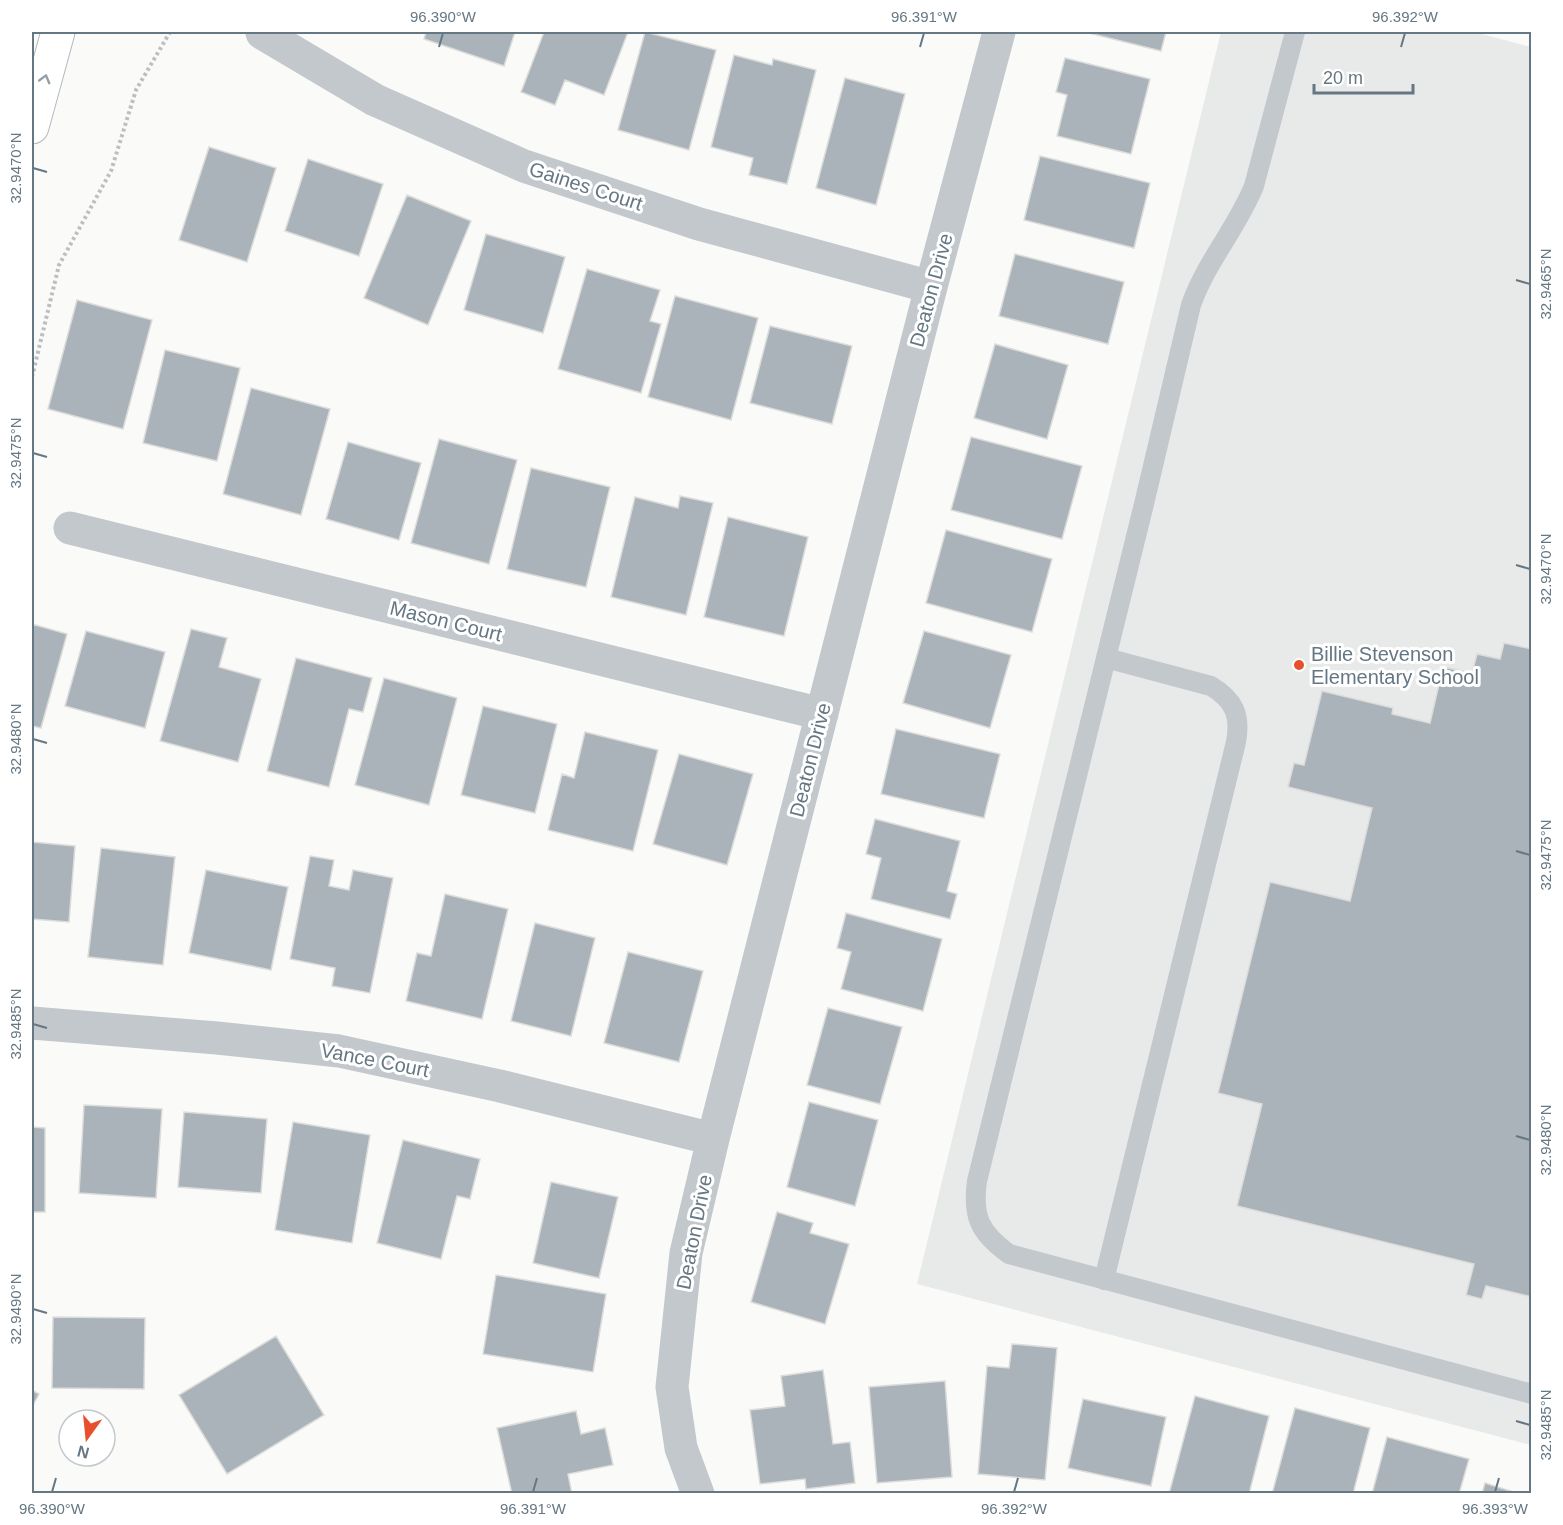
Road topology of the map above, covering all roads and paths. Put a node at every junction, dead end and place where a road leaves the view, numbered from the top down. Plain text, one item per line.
1 (58, 32) edge
2 (170, 32) edge
3 (999, 32) edge
4 (1295, 32) edge
5 (262, 33) edge
6 (32, 127) edge
7 (931, 287) junction
8 (32, 377) edge
9 (70, 528) dead end
10 (1106, 658) junction
11 (822, 714) junction
12 (32, 1023) edge
13 (712, 1139) junction
14 (1104, 1280) junction
15 (1532, 1394) edge
16 (698, 1494) edge

6 -> 1 street
2 - 8 path
3 - 7 street, Deaton Drive
4 - 10 lane
5 - 7 street, Gaines Court
7 - 11 street, Deaton Drive
9 - 11 street, Mason Court
10 - 14 lane
10 - 14 lane
11 - 13 street, Deaton Drive
12 - 13 street, Vance Court
13 - 16 street, Deaton Drive
14 - 15 lane

